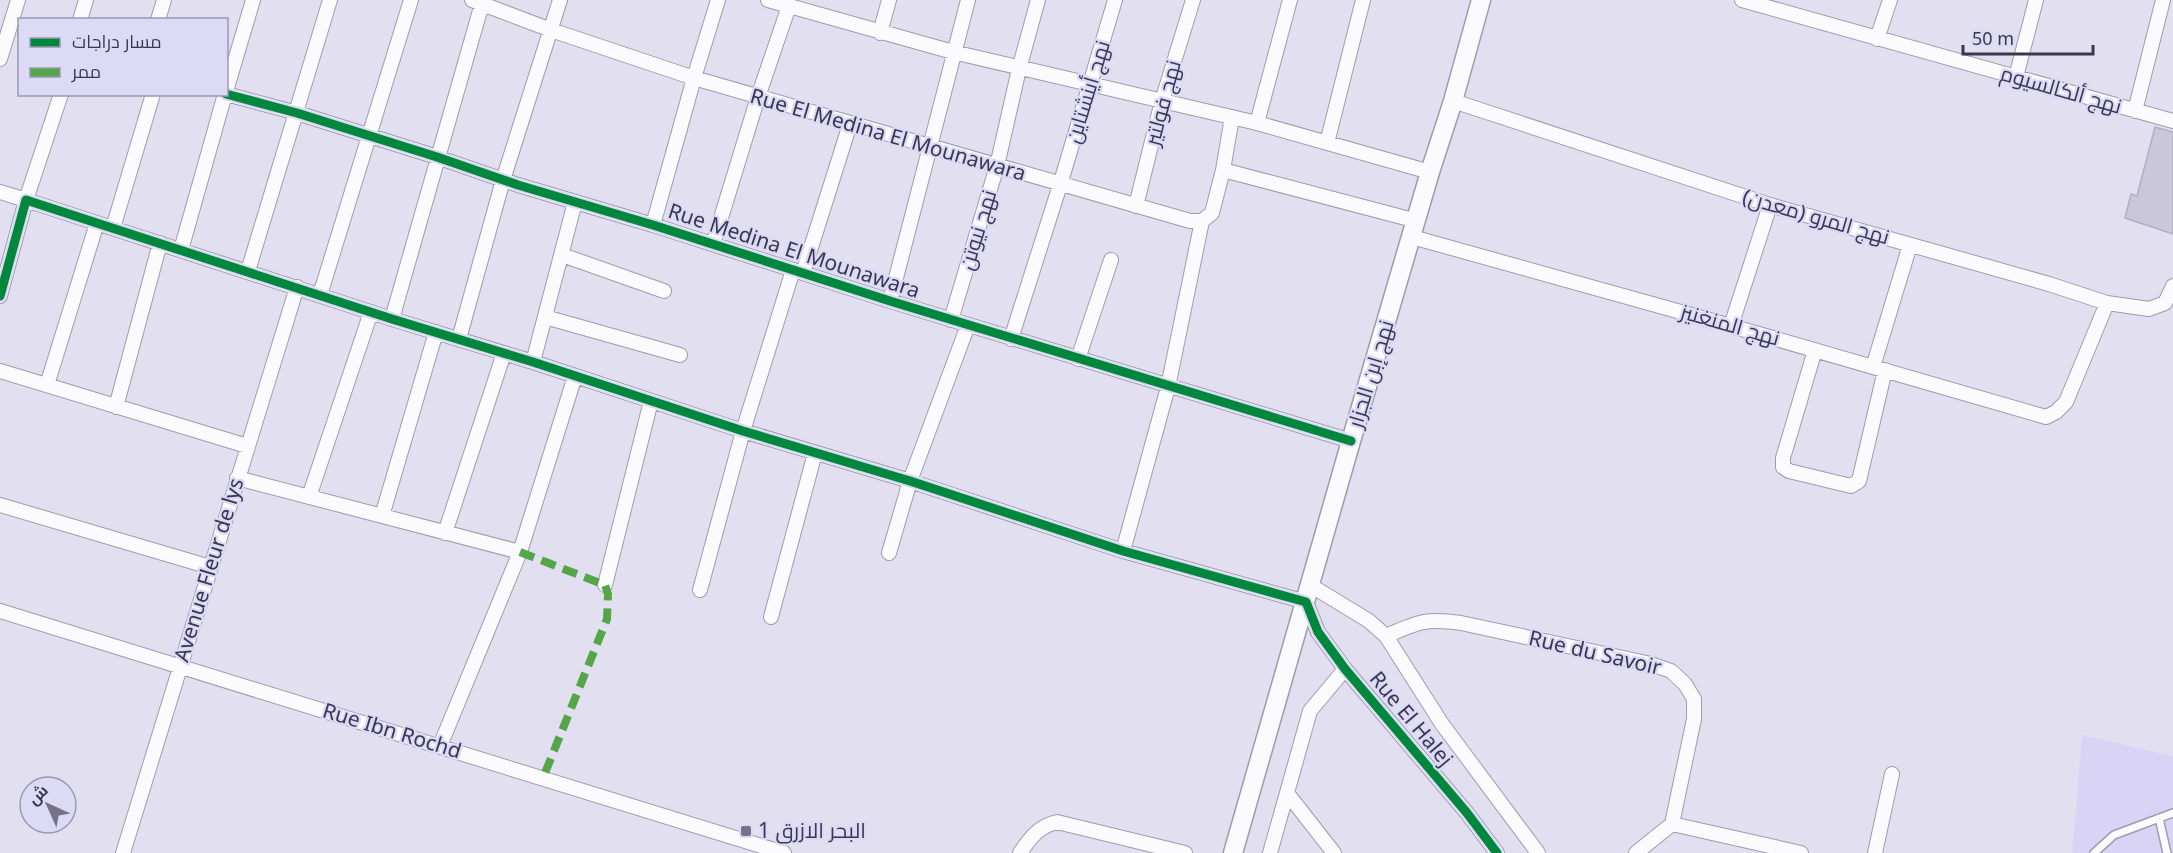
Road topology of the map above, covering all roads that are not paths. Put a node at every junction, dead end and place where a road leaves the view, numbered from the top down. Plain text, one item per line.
1 (18, 0) edge
2 (86, 0) edge
3 (164, 0) edge
4 (253, 0) edge
5 (330, 0) edge
6 (411, 0) edge
7 (560, 0) edge
8 (718, 0) edge
9 (768, 0) edge
10 (823, 0) edge
11 (889, 0) edge
12 (968, 0) edge
13 (1038, 0) edge
14 (1115, 0) edge
15 (1192, 0) edge
16 (1290, 0) edge
17 (1363, 0) edge
18 (1742, 0) edge
19 (1890, 0) edge
20 (2036, 0) edge
21 (2163, 0) edge
22 (479, 1) edge
23 (1478, 1) edge
24 (789, 6) junction
25 (819, 14) junction
26 (81, 18) edge
27 (160, 18) edge
28 (10, 29) edge
29 (551, 30) junction
30 (880, 33) junction
31 (1877, 39) junction
32 (953, 52) junction
33 (0, 59) edge
34 (1019, 69) junction
35 (2016, 77) junction
36 (694, 78) junction
37 (1089, 85) junction
38 (228, 86) edge
39 (228, 94) edge
40 (60, 96) edge
41 (152, 96) edge
42 (225, 96) edge
43 (758, 97) junction
44 (1162, 101) junction
45 (1453, 101) junction
46 (2135, 111) junction
47 (297, 113) junction
48 (1232, 117) junction
49 (2173, 121) edge
50 (1257, 123) junction
51 (850, 124) junction
52 (369, 137) junction
53 (1327, 143) junction
54 (930, 147) junction
55 (437, 157) junction
56 (997, 166) junction
57 (1223, 170) junction
58 (1430, 172) junction
59 (503, 180) junction
60 (1060, 185) junction
61 (0, 192) edge
62 (26, 200) junction
63 (575, 202) junction
64 (1770, 205) junction
65 (1136, 206) junction
66 (1202, 221) junction
67 (96, 223) junction
68 (653, 225) junction
69 (113, 228) junction
70 (1415, 229) junction
71 (159, 243) junction
72 (713, 244) junction
73 (1910, 245) junction
74 (181, 250) junction
75 (562, 255) junction
76 (1111, 261) dead end
77 (248, 271) junction
78 (798, 271) junction
79 (2173, 286) edge
80 (297, 287) junction
81 (664, 291) dead end
82 (320, 295) junction
83 (0, 296) edge
84 (890, 301) junction
85 (2107, 303) junction
86 (371, 312) junction
87 (545, 317) junction
88 (392, 319) junction
89 (951, 320) junction
90 (968, 325) junction
91 (1731, 326) junction
92 (436, 332) junction
93 (459, 339) junction
94 (1011, 339) junction
95 (1815, 350) junction
96 (504, 353) junction
97 (680, 355) dead end
98 (1078, 359) junction
99 (533, 362) junction
100 (1879, 369) junction
101 (0, 371) edge
102 (575, 376) junction
103 (47, 386) junction
104 (1168, 387) junction
105 (651, 401) junction
106 (116, 407) junction
107 (743, 431) junction
108 (1351, 441) junction
109 (247, 446) junction
110 (815, 453) junction
111 (237, 478) junction
112 (910, 481) junction
113 (309, 497) junction
114 (0, 505) edge
115 (382, 516) junction
116 (445, 533) junction
117 (1123, 551) junction
118 (520, 552) junction
119 (889, 553) dead end
120 (210, 567) junction
121 (605, 585) dead end
122 (700, 590) dead end
123 (1308, 594) junction
124 (0, 611) edge
125 (771, 617) dead end
126 (1386, 636) junction
127 (180, 666) junction
128 (1345, 669) junction
129 (441, 746) junction
130 (1892, 774) dead end
131 (1287, 793) junction
132 (2173, 813) edge
133 (2158, 818) junction
134 (1672, 824) junction
135 (123, 853) edge
136 (784, 853) edge
137 (1020, 853) edge
138 (1185, 853) edge
139 (1233, 853) edge
140 (1270, 853) edge
141 (1334, 853) edge
142 (1497, 853) edge
143 (1538, 853) edge
144 (1636, 853) edge
145 (1801, 853) edge
146 (1875, 853) edge
147 (2094, 853) edge
148 (2167, 853) edge

1 - 28 street
2 - 26 street
3 - 27 street
4 - 38 street
5 - 47 street
6 - 52 street
7 - 29 street
8 - 36 street
9 - 24 street
10 - 25 street
11 - 30 street
12 - 32 street
13 - 34 street, نهج نيوتن
14 - 37 street, نهج أينشتاين
15 - 44 street, نهج فولتير
16 - 50 street
17 - 53 street
18 - 31 street, نهج ألكالسيوم
19 - 31 street
20 - 35 street
21 - 46 street
22 - 29 street, Rue El Medina El Mounawara
22 - 55 street
23 - 45 street, نهج إبن الجزار
24 - 25 street
24 - 43 street
25 - 30 street
28 - 33 street
29 - 36 street, Rue El Medina El Mounawara
29 - 59 street
30 - 32 street
31 - 35 street, نهج ألكالسيوم
32 - 34 street
32 - 54 street
34 - 37 street
34 - 56 street, نهج نيوتن
35 - 46 street, نهج ألكالسيوم
36 - 43 street, Rue El Medina El Mounawara
36 - 68 street
37 - 44 street
37 - 60 street, نهج أينشتاين
39 - 47 street, Rue Medina El Mounawara
40 - 62 street
41 - 69 street
42 - 74 street
43 - 51 street, Rue El Medina El Mounawara
43 - 72 street
44 - 48 street
44 - 65 street, نهج فولتير
45 - 58 street, نهج إبن الجزار
45 - 64 street, نهج المرو (معدن)
46 - 49 street, نهج ألكالسيوم
47 - 52 street, Rue Medina El Mounawara
47 - 77 street
48 - 50 street
48 - 57 street
50 - 53 street
51 - 54 street, Rue El Medina El Mounawara
51 - 78 street
52 - 55 street, Rue Medina El Mounawara
52 - 82 street
53 - 58 street
54 - 56 street, Rue El Medina El Mounawara
54 - 84 street
55 - 59 street, Rue Medina El Mounawara
55 - 88 street
56 - 60 street, Rue El Medina El Mounawara
56 - 89 street, نهج نيوتن
57 - 66 street
57 - 70 street, نهج المنغنيز
58 - 70 street, نهج إبن الجزار
59 - 63 street, Rue Medina El Mounawara
59 - 93 street
60 - 65 street, Rue El Medina El Mounawara
60 - 94 street, نهج أينشتاين
61 - 62 street
62 - 67 street
62 - 83 street
63 - 68 street, Rue Medina El Mounawara
63 - 75 street
64 - 73 street, نهج المرو (معدن)
64 - 91 street
65 - 66 street, Rue El Medina El Mounawara
66 - 104 street
67 - 69 street
67 - 103 street
68 - 72 street, Rue Medina El Mounawara
69 - 71 street
70 - 91 street, نهج المنغنيز
70 - 108 street, نهج إبن الجزار
71 - 74 street
71 - 106 street
72 - 78 street, Rue Medina El Mounawara
73 - 85 street, نهج المرو (معدن)
73 - 100 street
74 - 77 street
75 - 81 street
75 - 87 street
76 - 98 street
77 - 80 street
78 - 84 street, Rue Medina El Mounawara
78 - 107 street
79 - 85 street, نهج المرو (معدن)
80 - 82 street
80 - 109 street, Avenue Fleur de lys
82 - 86 street
84 - 89 street, Rue Medina El Mounawara
85 - 100 street, نهج المنغنيز
86 - 88 street
86 - 113 street
87 - 97 street
87 - 99 street
88 - 92 street
89 - 90 street, Rue Medina El Mounawara
90 - 94 street, Rue Medina El Mounawara
90 - 112 street
91 - 95 street, نهج المنغنيز
92 - 93 street
92 - 115 street
93 - 96 street
94 - 98 street, Rue Medina El Mounawara
95 - 100 street, نهج المنغنيز
95 - 100 street
96 - 99 street
96 - 116 street
98 - 104 street, Rue Medina El Mounawara
99 - 102 street
101 - 103 street
102 - 105 street
102 - 118 street
103 - 106 street
104 - 108 street, Rue Medina El Mounawara
104 - 117 street
105 - 107 street
105 - 121 street
106 - 109 street
107 - 110 street
107 - 122 street
108 - 123 street, نهج إبن الجزار
109 - 111 street, Avenue Fleur de lys
110 - 112 street
110 - 125 street
111 - 113 street
111 - 120 street, Avenue Fleur de lys
112 - 117 street
112 - 119 street
113 - 115 street
114 - 120 street
115 - 116 street
116 - 118 street
117 - 123 street
118 - 129 street
120 - 127 street, Avenue Fleur de lys
123 - 126 street, Rue El Halej
123 - 128 street, Rue El Halej
123 - 139 street, نهج إبن الجزار
124 - 127 street, Rue Ibn Rochd
126 - 134 street, Rue du Savoir
126 - 143 street, Rue El Halej
127 - 129 street, Rue Ibn Rochd
127 - 135 street, Avenue Fleur de lys
128 - 131 street
128 - 142 street, Rue El Halej
129 - 136 street, Rue Ibn Rochd
130 - 146 street
131 - 140 street
131 - 141 street
132 - 133 lane
133 - 147 lane
133 - 148 lane
134 - 144 street
134 - 145 street
137 - 138 street

